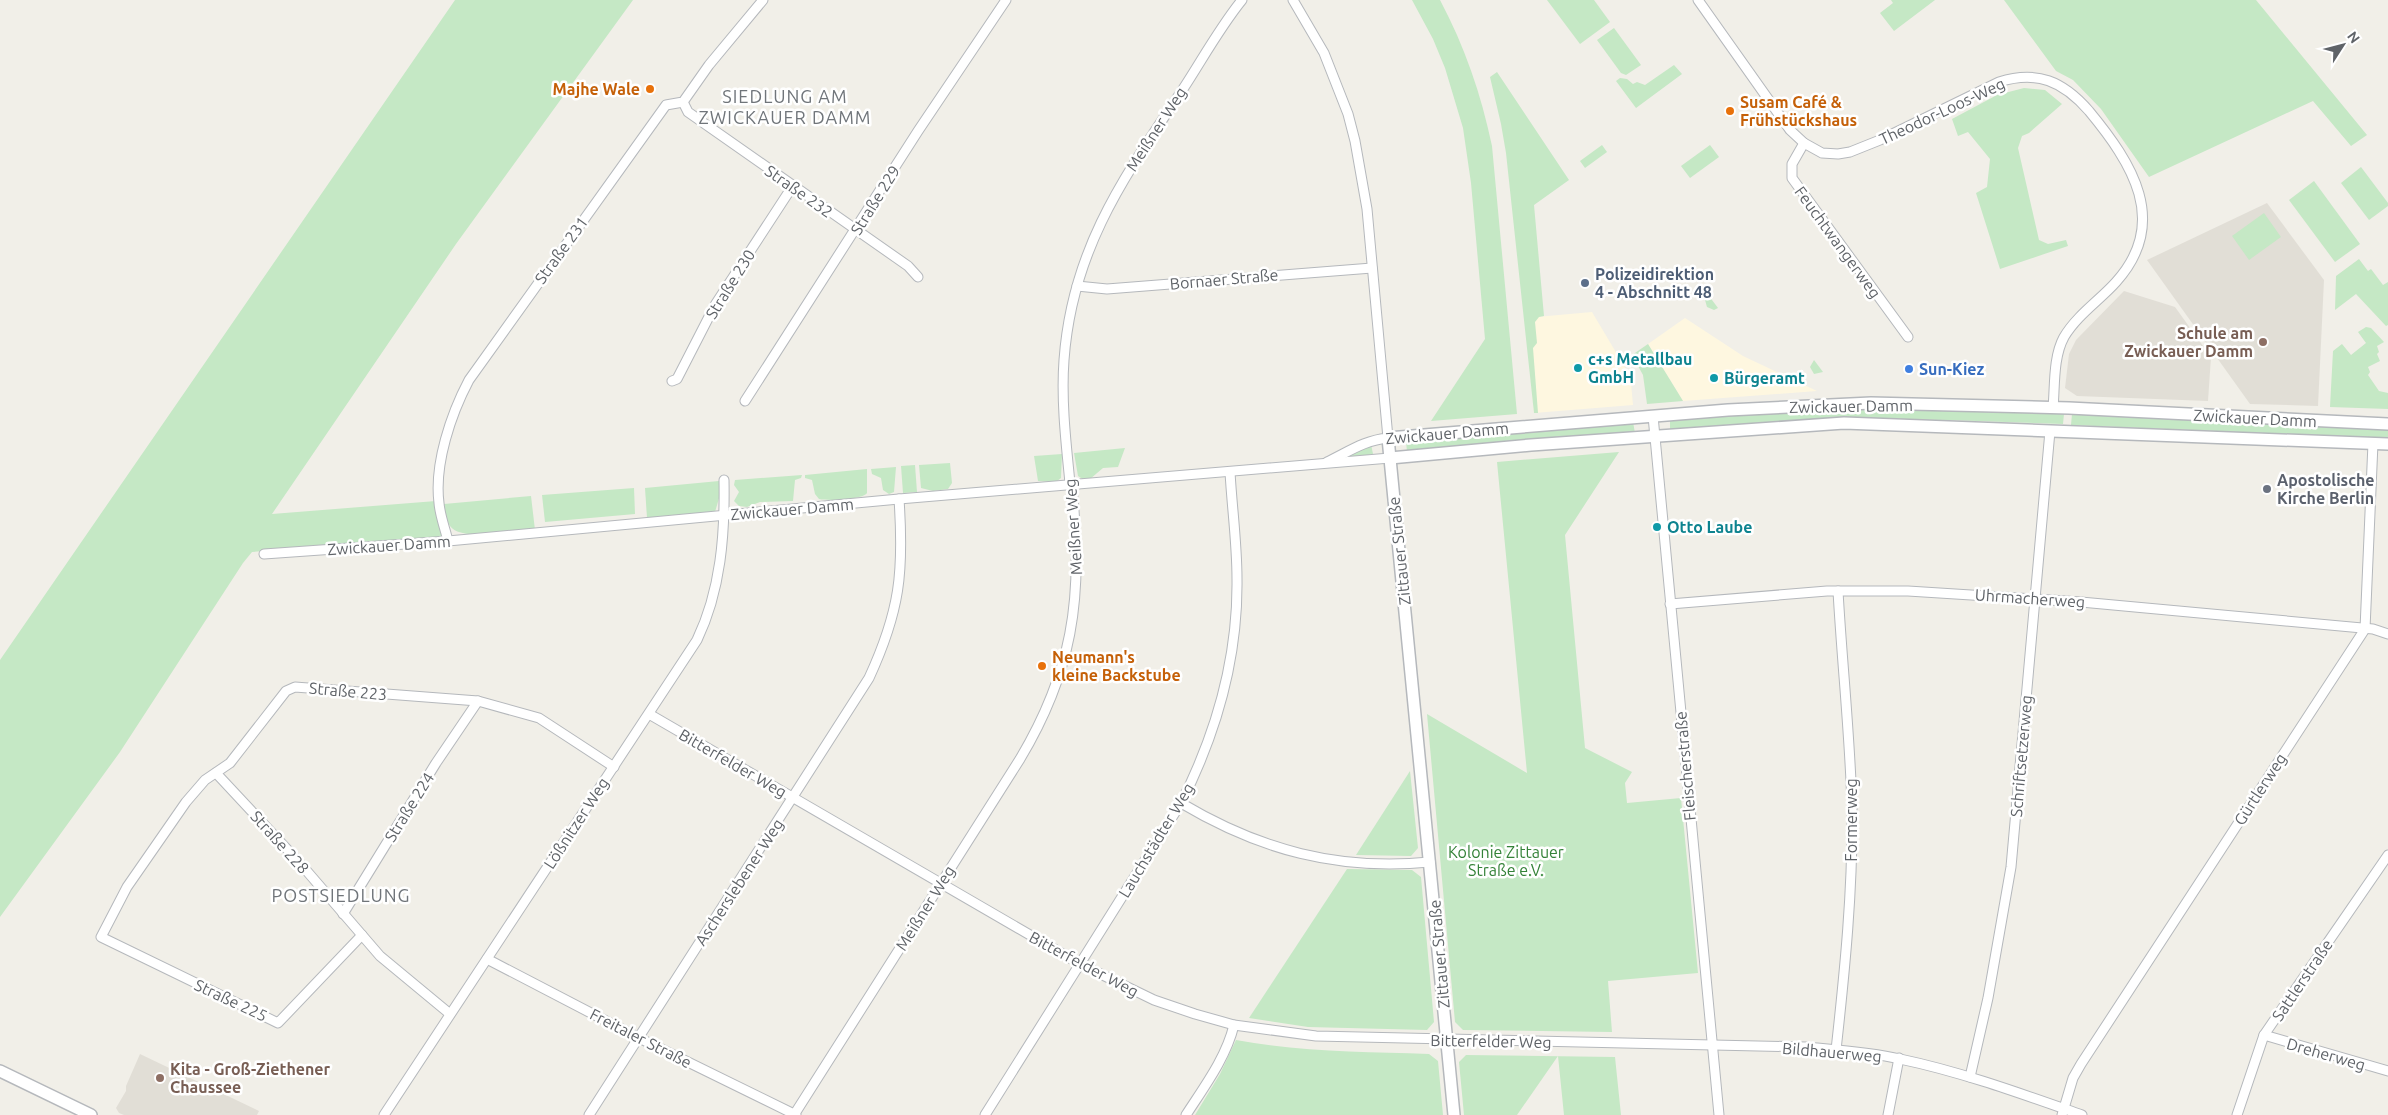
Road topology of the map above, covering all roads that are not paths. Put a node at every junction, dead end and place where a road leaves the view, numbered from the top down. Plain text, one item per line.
1 (763, 0) edge
2 (1006, 0) edge
3 (1242, 0) edge
4 (1293, 0) edge
5 (1698, 0) edge
6 (683, 102) junction
7 (1804, 143) junction
8 (792, 187) junction
9 (855, 231) junction
10 (1372, 268) junction
11 (918, 277) dead end
12 (1077, 286) junction
13 (1908, 337) dead end
14 (672, 381) dead end
15 (746, 401) dead end
16 (2053, 408) junction
17 (1653, 416) junction
18 (2388, 424) edge
19 (2050, 431) junction
20 (1654, 436) junction
21 (1388, 438) junction
22 (2373, 443) junction
23 (2388, 444) edge
24 (1390, 458) junction
25 (1320, 465) junction
26 (1230, 472) junction
27 (724, 480) dead end
28 (1070, 486) junction
29 (899, 499) junction
30 (724, 515) junction
31 (448, 541) junction
32 (264, 554) dead end
33 (1838, 591) junction
34 (2035, 599) junction
35 (1670, 604) junction
36 (2365, 629) junction
37 (2388, 634) edge
38 (478, 701) junction
39 (649, 714) junction
40 (614, 766) junction
41 (216, 773) junction
42 (793, 798) junction
43 (1181, 803) junction
44 (2388, 854) edge
45 (1430, 862) junction
46 (941, 883) junction
47 (343, 914) junction
48 (362, 935) junction
49 (101, 937) joint
50 (487, 959) junction
51 (1080, 964) junction
52 (450, 1014) junction
53 (1234, 1025) junction
54 (2264, 1035) junction
55 (639, 1038) junction
56 (1447, 1040) junction
57 (1573, 1043) joint
58 (1712, 1046) junction
59 (1836, 1050) junction
60 (1899, 1058) junction
61 (0, 1071) edge
62 (2388, 1071) edge
63 (1970, 1077) junction
64 (2063, 1112) edge
65 (91, 1115) edge
66 (384, 1115) edge
67 (590, 1115) edge
68 (795, 1115) edge
69 (985, 1115) edge
70 (1186, 1115) edge
71 (1454, 1115) edge
72 (1719, 1115) edge
73 (1888, 1115) edge
74 (2082, 1115) edge
75 (2237, 1115) edge

1 - 6 street
2 - 9 street, Straße 229
3 - 12 street, Meißner Weg
4 - 10 street, Zittauer Straße
5 - 7 street, Theodor-Loos-Weg
6 - 8 street, Straße 232
6 - 31 street, Straße 231
7 - 13 street, Feuchtwangerweg
7 - 16 street, Theodor-Loos-Weg
8 - 9 street, Straße 232
8 - 14 street, Straße 230
9 - 11 street, Straße 232
9 - 15 street, Straße 229
10 - 12 street, Bornaer Straße
10 - 21 street, Zittauer Straße
12 - 28 street, Meißner Weg
16 - 17 street, Zwickauer Damm
16 - 18 street, Zwickauer Damm
17 - 20 street, Fleischerstraße
17 - 21 street, Zwickauer Damm
19 - 20 street, Zwickauer Damm
19 - 22 street, Zwickauer Damm
19 - 34 street, Schriftsetzerweg
20 - 24 street, Zwickauer Damm
20 - 35 street, Fleischerstraße
21 - 24 street, Zittauer Straße
21 - 25 street, Zwickauer Damm
22 - 23 street, Zwickauer Damm
22 - 36 street
24 - 25 street, Zwickauer Damm
24 - 45 street, Zittauer Straße
25 - 26 street, Zwickauer Damm
26 - 28 street, Zwickauer Damm
26 - 43 street, Lauchstädter Weg
27 - 30 street
28 - 29 street, Zwickauer Damm
28 - 46 street, Meißner Weg
29 - 30 street, Zwickauer Damm
29 - 42 street, Ascherslebener Weg
30 - 31 street, Zwickauer Damm
30 - 39 street, Lößnitzer Weg
31 - 32 street, Zwickauer Damm
33 - 34 street, Uhrmacherweg
33 - 35 street, Uhrmacherweg
33 - 59 street, Formerweg
34 - 36 street, Uhrmacherweg
34 - 63 street, Schriftsetzerweg
35 - 58 street, Fleischerstraße
36 - 37 street, Uhrmacherweg
36 - 64 street, Gürtlerweg
38 - 40 street, Straße 223
38 - 41 street, Straße 223
38 - 47 street, Straße 224
39 - 40 street, Lößnitzer Weg
39 - 42 street, Bitterfelder Weg
40 - 50 street, Lößnitzer Weg
41 - 47 street, Straße 228
41 - 49 street, Straße 223
42 - 46 street, Bitterfelder Weg
42 - 55 street, Ascherslebener Weg
43 - 45 street
43 - 51 street, Lauchstädter Weg
44 - 54 street, Sattlerstraße
45 - 56 street, Zittauer Straße
46 - 51 street, Bitterfelder Weg
46 - 68 street, Meißner Weg
47 - 48 street, Straße 228
48 - 49 street, Straße 225
48 - 52 street, Straße 228
50 - 52 street, Lößnitzer Weg
50 - 55 street, Freitaler Straße
51 - 53 street, Bitterfelder Weg
51 - 69 street, Lauchstädter Weg
52 - 66 street, Lößnitzer Weg
53 - 56 street, Bitterfelder Weg
53 - 70 street
54 - 62 street, Dreherweg
54 - 75 street, Sattlerstraße
55 - 67 street, Ascherslebener Weg
55 - 68 street, Freitaler Straße
56 - 57 street, Bitterfelder Weg
56 - 71 street, Zittauer Straße
57 - 58 street, Bildhauerweg
58 - 59 street, Bildhauerweg
58 - 72 street, Fleischerstraße
59 - 60 street, Bildhauerweg
60 - 63 street, Bildhauerweg
60 - 73 street
61 - 65 street
63 - 64 street, Bildhauerweg
64 - 74 street, Bildhauerweg

